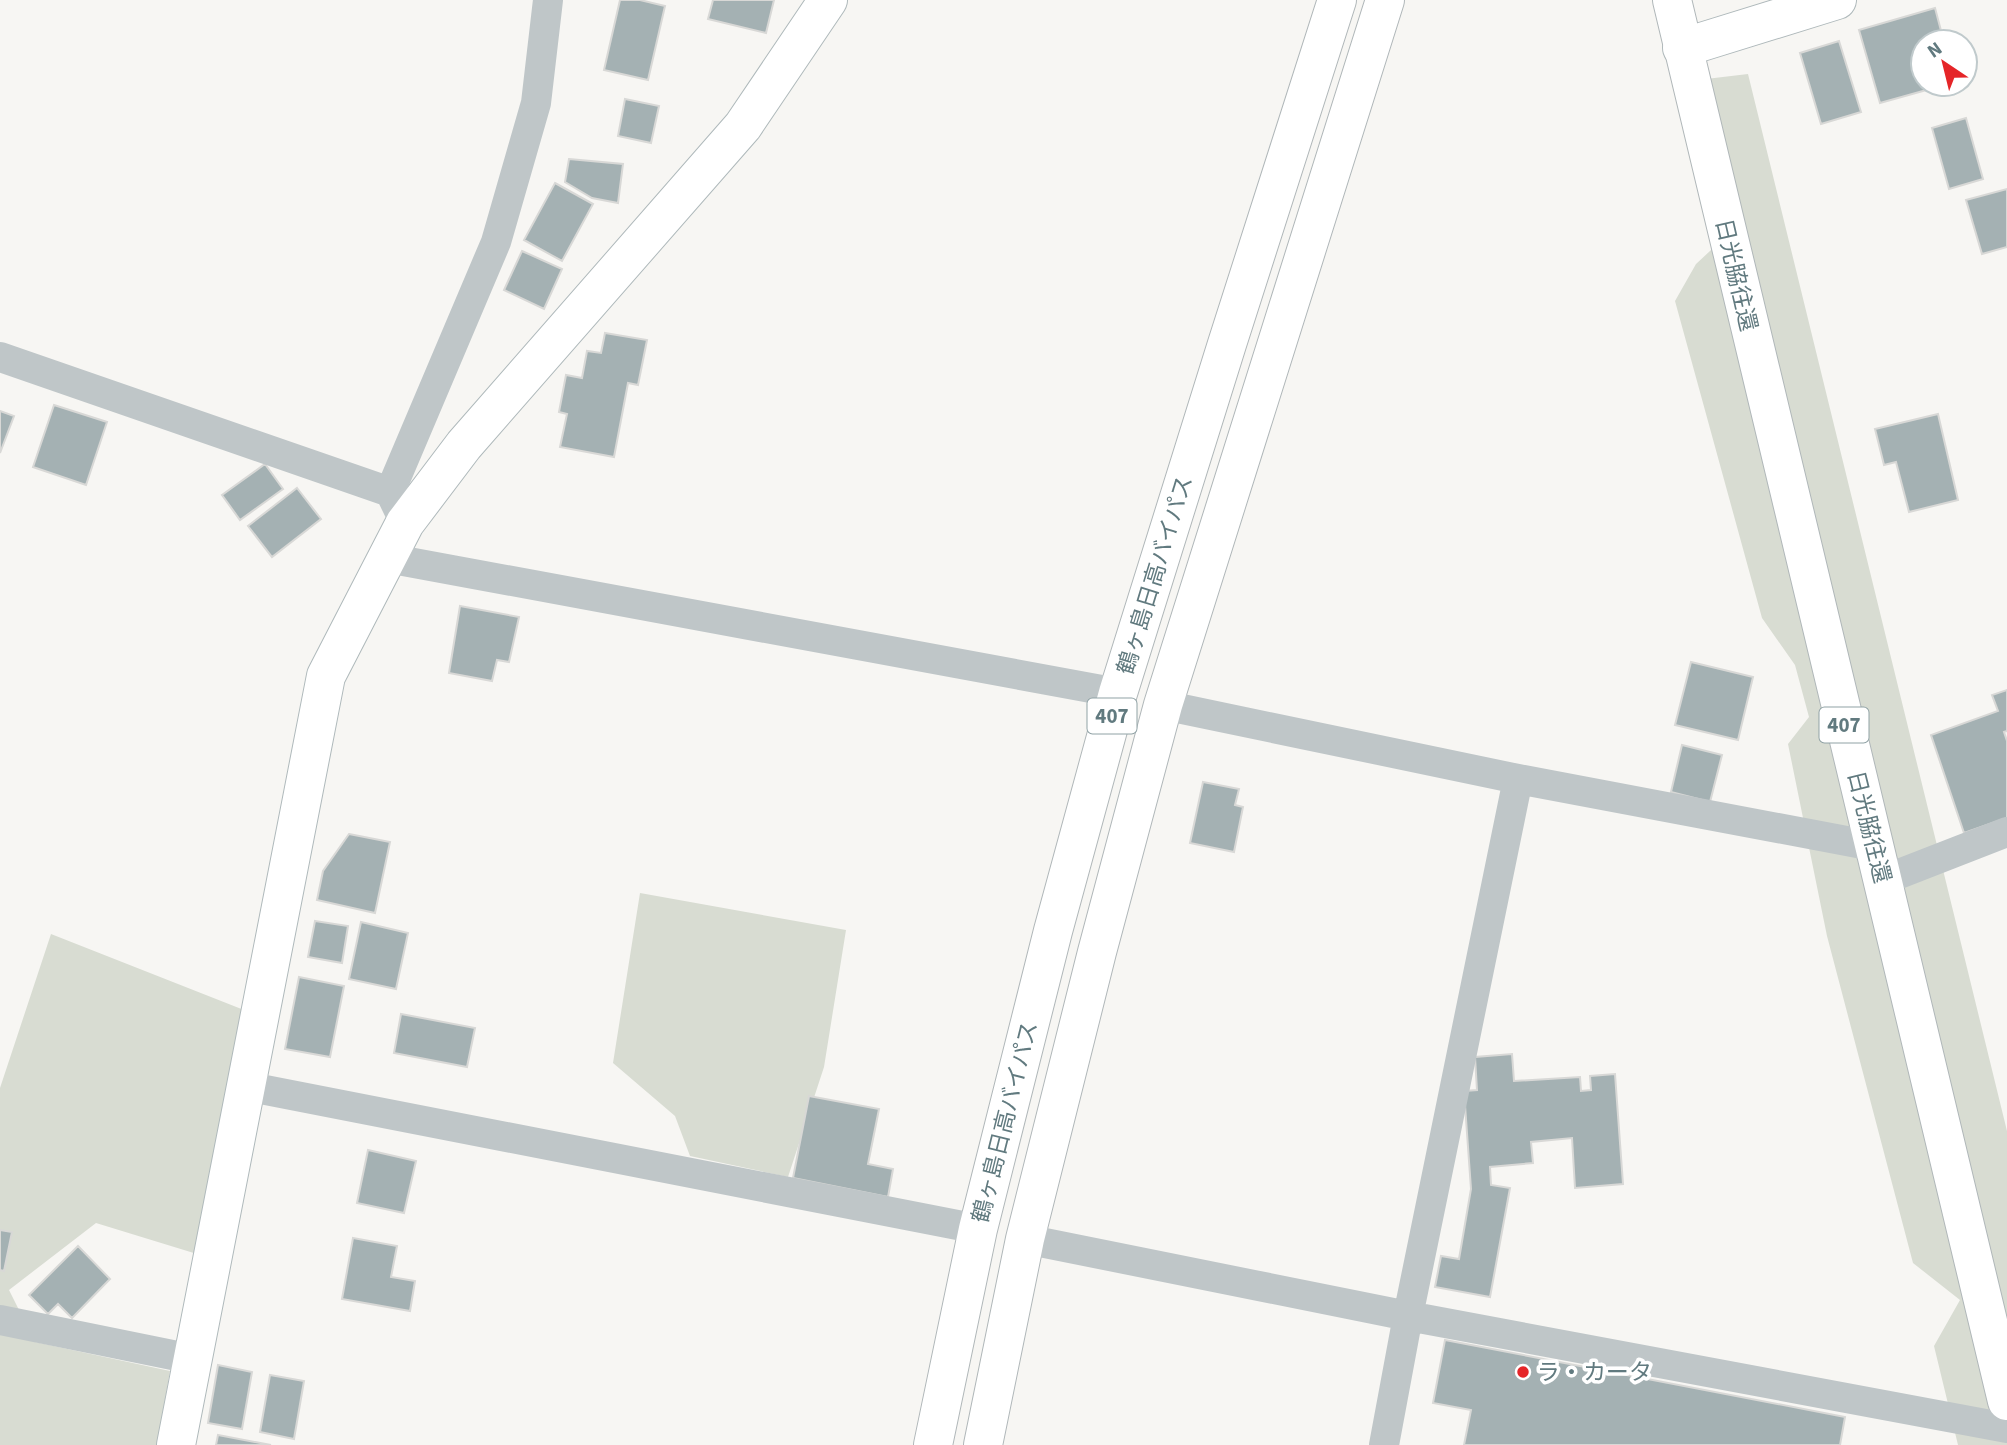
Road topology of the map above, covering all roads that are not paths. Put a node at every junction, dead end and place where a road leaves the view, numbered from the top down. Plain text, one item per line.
1 (548, 0) edge
2 (828, 0) edge
3 (1337, 0) edge
4 (1385, 0) edge
5 (1672, 0) edge
6 (1837, 0) edge
7 (1682, 48) junction
8 (0, 357) edge
9 (398, 508) junction
10 (387, 558) junction
11 (1118, 693) junction
12 (1163, 705) junction
13 (1518, 779) junction
14 (2007, 832) edge
15 (1877, 863) junction
16 (245, 1086) junction
17 (978, 1229) junction
18 (1025, 1239) junction
19 (1408, 1316) junction
20 (0, 1320) edge
21 (192, 1359) junction
22 (2007, 1401) edge
23 (2007, 1429) edge
24 (176, 1445) edge
25 (933, 1445) edge
26 (983, 1445) edge
27 (1384, 1445) edge

1 - 9 street
2 - 9 main road
3 - 11 main road, 鶴ヶ島日高バイパス / 407
4 - 12 main road, 鶴ヶ島日高バイパス / 407
5 - 7 main road, 407
6 - 7 main road
7 - 15 main road, 日光脇往還 / 407
8 - 9 street
9 - 10 main road
10 - 11 street
10 - 16 main road
11 - 17 main road, 鶴ヶ島日高バイパス / 407
12 - 13 street
12 - 18 main road, 鶴ヶ島日高バイパス / 407
13 - 15 street
13 - 19 street
14 - 15 street
15 - 22 main road, 日光脇往還 / 407
16 - 17 street
16 - 21 main road
17 - 25 main road, 鶴ヶ島日高バイパス / 407
18 - 19 street
18 - 26 main road, 鶴ヶ島日高バイパス / 407
19 - 23 street
19 - 27 street
20 - 21 street
21 - 24 main road

